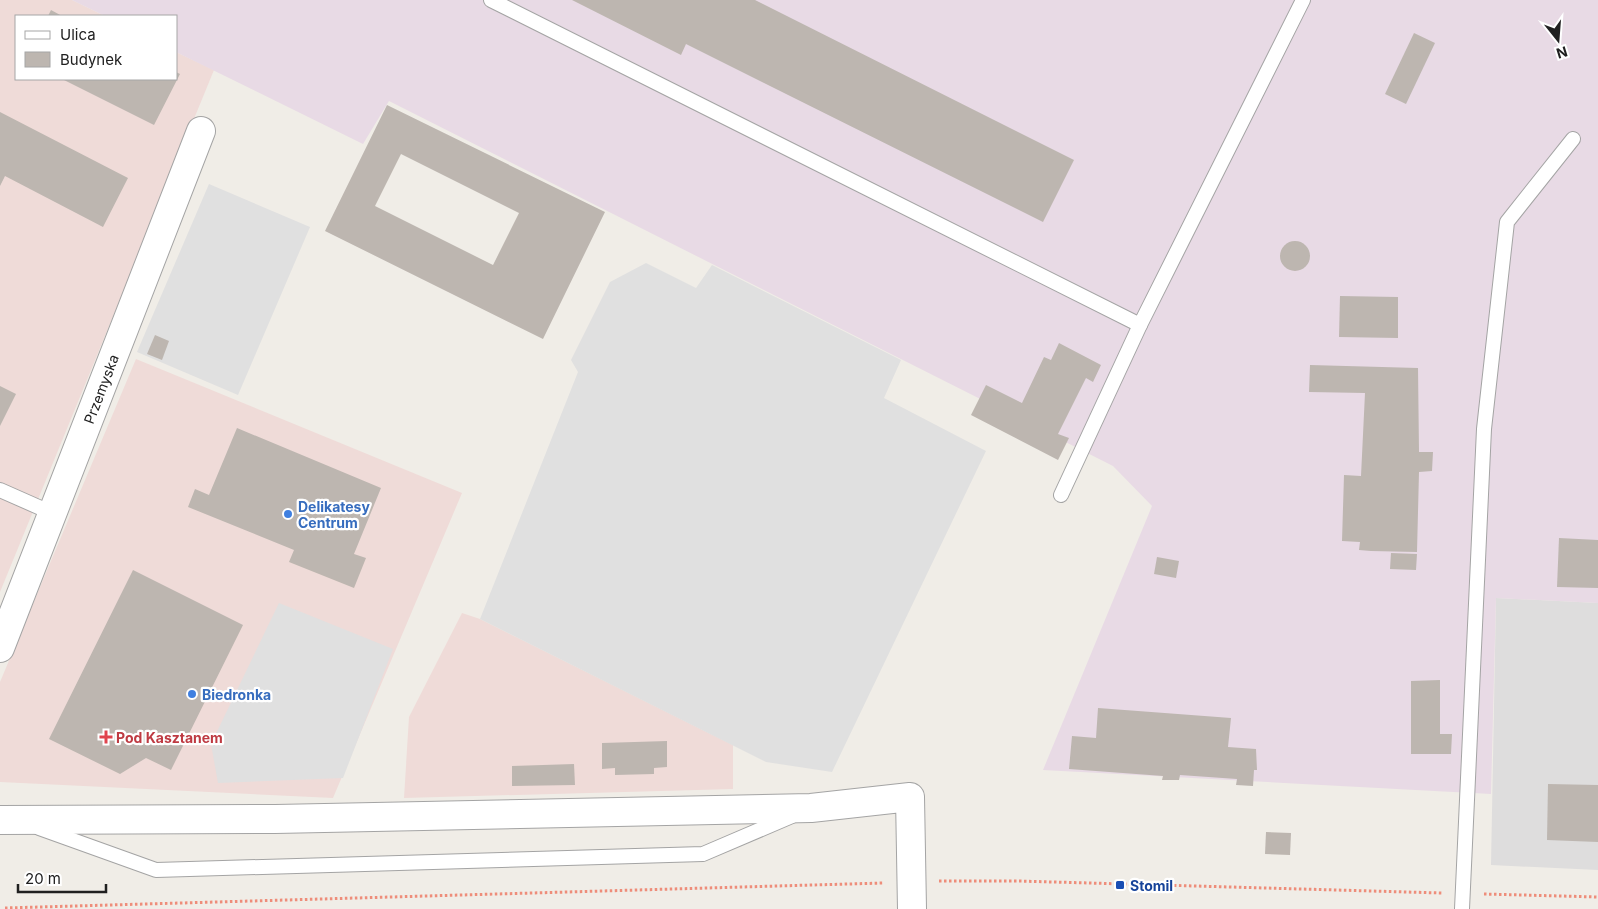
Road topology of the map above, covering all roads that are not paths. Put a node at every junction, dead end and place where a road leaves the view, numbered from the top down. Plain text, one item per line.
1 (491, 0) edge
2 (1303, 0) edge
3 (201, 131) dead end
4 (1573, 139) dead end
5 (1140, 325) junction
6 (0, 490) edge
7 (1061, 495) dead end
8 (52, 513) junction
9 (0, 648) edge
10 (811, 808) junction
11 (11, 821) edge
12 (912, 909) edge
13 (1462, 909) edge

1 - 5 lane
2 - 5 lane
3 - 8 street, Przemyska
4 - 13 lane
5 - 7 lane
6 - 8 lane
8 - 9 street, Przemyska
10 - 11 street
10 - 11 lane
10 - 12 street

